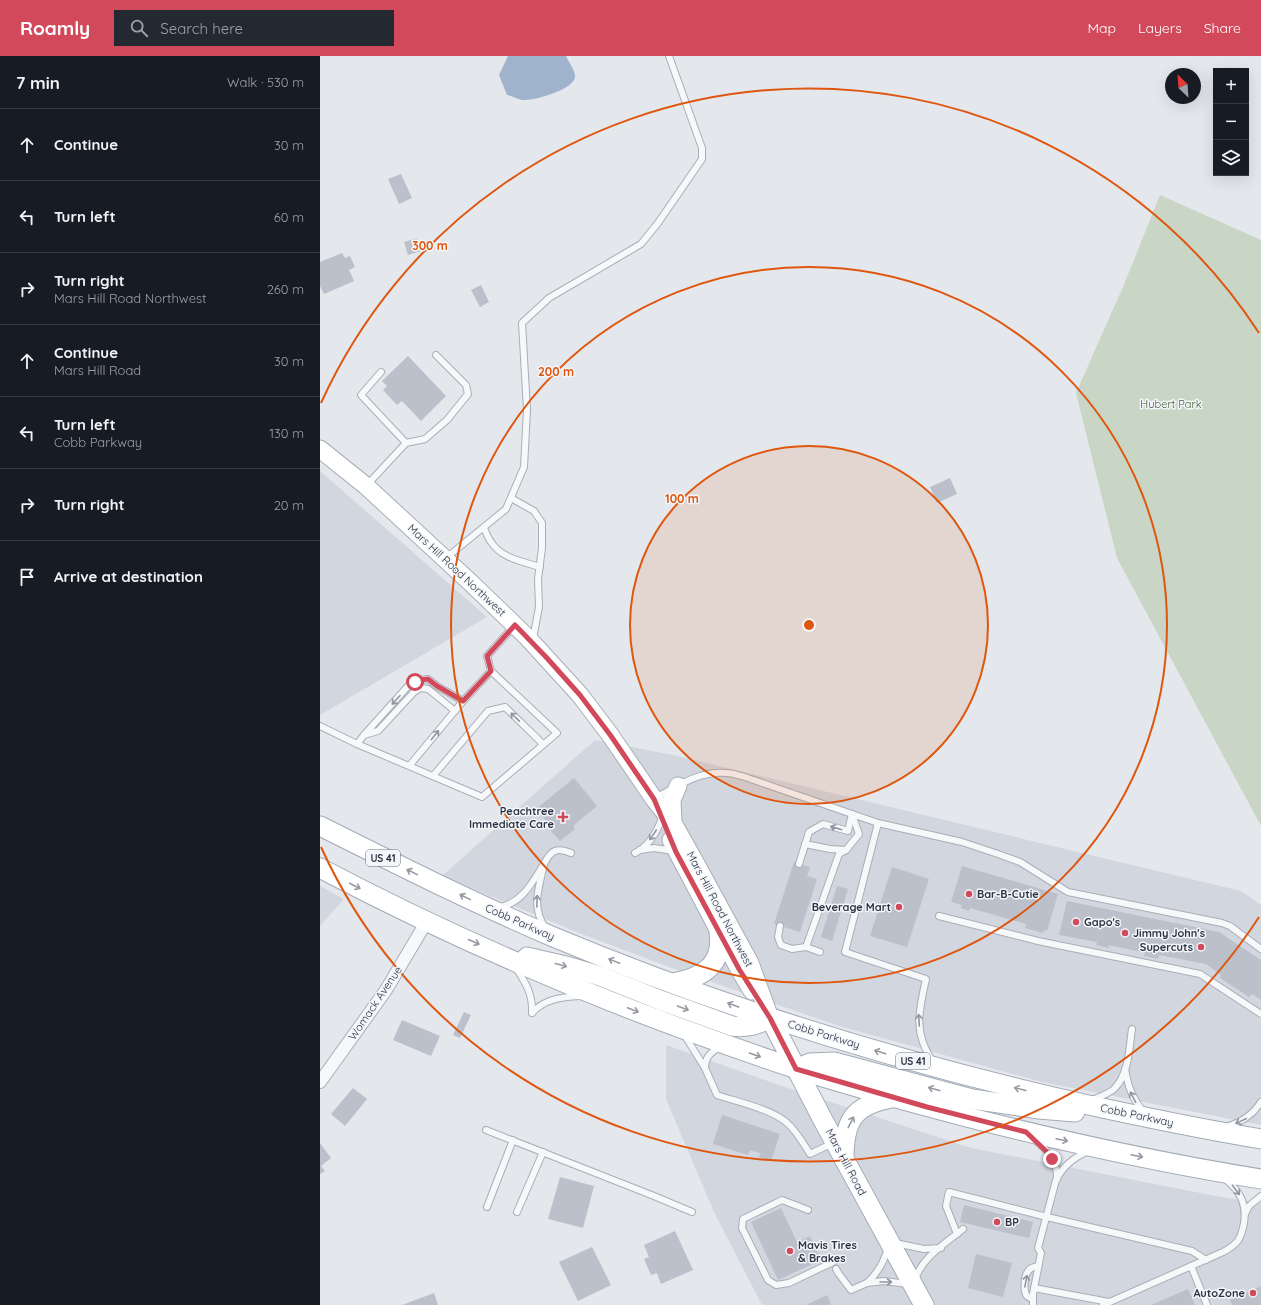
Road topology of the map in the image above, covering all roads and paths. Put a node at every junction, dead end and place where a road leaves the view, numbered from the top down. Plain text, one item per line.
1 (669, 56) edge
2 (436, 355) dead end
3 (381, 372) dead end
4 (406, 443) junction
5 (321, 452) edge
6 (366, 486) junction
7 (510, 498) junction
8 (484, 528) junction
9 (445, 559) junction
10 (540, 567) junction
11 (515, 625) junction
12 (533, 643) junction
13 (491, 671) junction
14 (463, 701) junction
15 (455, 711) junction
16 (320, 726) edge
17 (364, 735) junction
18 (357, 744) junction
19 (543, 744) junction
20 (410, 766) junction
21 (433, 776) junction
22 (678, 786) junction
23 (654, 799) junction
24 (852, 814) junction
25 (667, 820) junction
26 (878, 823) junction
27 (320, 826) edge
28 (805, 844) junction
29 (846, 850) junction
30 (676, 852) junction
31 (571, 853) dead end
32 (544, 864) junction
33 (799, 864) dead end
34 (320, 868) edge
35 (488, 908) junction
36 (940, 916) dead end
37 (427, 921) junction
38 (780, 926) dead end
39 (719, 932) junction
40 (552, 936) junction
41 (806, 947) junction
42 (1261, 949) edge
43 (820, 952) dead end
44 (502, 954) junction
45 (673, 983) junction
46 (597, 996) junction
47 (1261, 1014) edge
48 (770, 1018) junction
49 (675, 1026) junction
50 (1132, 1029) dead end
51 (729, 1045) junction
52 (705, 1068) junction
53 (937, 1068) junction
54 (796, 1069) junction
55 (1125, 1069) junction
56 (320, 1082) edge
57 (894, 1098) junction
58 (1261, 1102) edge
59 (1082, 1103) junction
60 (1125, 1113) junction
61 (1152, 1119) junction
62 (486, 1130) dead end
63 (1214, 1131) junction
64 (1026, 1132) junction
65 (1261, 1139) edge
66 (513, 1140) junction
67 (835, 1142) junction
68 (1098, 1148) junction
69 (543, 1152) junction
70 (844, 1159) junction
71 (1217, 1172) junction
72 (1261, 1179) edge
73 (1056, 1180) junction
74 (1261, 1196) edge
75 (487, 1207) dead end
76 (808, 1210) dead end
77 (517, 1212) dead end
78 (692, 1212) dead end
79 (1245, 1214) junction
80 (1047, 1217) junction
81 (963, 1229) dead end
82 (957, 1234) junction
83 (890, 1242) junction
84 (940, 1248) junction
85 (1206, 1260) junction
86 (833, 1262) dead end
87 (1038, 1266) junction
88 (1191, 1266) junction
89 (836, 1269) dead end
90 (867, 1283) junction
91 (914, 1286) junction
92 (1034, 1288) junction
93 (1033, 1302) edge
94 (1106, 1304) edge
95 (924, 1305) edge
96 (1207, 1305) edge

1 - 7 lane
2 - 4 lane
3 - 4 lane
4 - 6 lane
5 - 6 street, Mars Hill Road Northwest
6 - 9 street, Mars Hill Road Northwest
7 - 8 lane
7 - 10 lane
8 - 9 lane
8 - 10 lane
9 - 11 street, Mars Hill Road Northwest
10 - 12 lane
11 - 12 street, Mars Hill Road Northwest
11 - 13 lane
12 - 23 street, Mars Hill Road Northwest
13 - 14 lane
13 - 19 lane
14 - 15 lane
14 -> 17 lane
15 - 17 lane
20 -> 15 lane
16 - 18 lane
17 - 18 lane
18 - 20 lane
19 - 21 lane
19 -> 21 lane
20 - 21 lane
22 - 23 lane
22 - 24 lane
22 - 25 street
23 - 25 street, Mars Hill Road Northwest
24 - 26 lane
24 -> 28 lane
24 - 29 lane
25 - 30 street, Mars Hill Road Northwest
25 -> 30 lane
25 - 48 street, Mars Hill Road Northwest
26 - 42 lane
53 -> 26 lane
35 -> 27 main road, Cobb Parkway / US 41
28 - 29 lane
28 - 33 lane
29 - 41 lane
30 - 39 street, Mars Hill Road Northwest
31 - 32 lane
32 - 35 lane
40 -> 32 lane
34 -> 37 main road
35 - 40 main road, Cobb Parkway / US 41
36 - 47 lane
37 -> 44 main road
37 - 56 street, Womack Avenue
38 - 41 lane
39 - 45 main road
39 - 48 street, Mars Hill Road Northwest
45 -> 40 main road, Cobb Parkway / US 41
41 - 43 lane
44 - 46 main road
44 - 46 lane
44 -> 48 main road
48 -> 45 main road, Cobb Parkway / US 41
46 -> 49 main road
53 -> 48 main road, Cobb Parkway / US 41
48 - 54 main road, Mars Hill Road
49 - 51 main road
49 - 52 lane
50 - 55 lane
51 - 52 lane
51 -> 54 main road
52 - 67 lane
59 -> 53 main road, Cobb Parkway / US 41
54 - 57 main road
60 -> 54 main road
54 - 67 main road, Mars Hill Road
55 - 59 lane
61 -> 55 lane
57 - 64 main road
70 -> 57 main road
58 -> 63 lane
59 - 60 main road, Cobb Parkway / US 41
60 - 61 main road, Cobb Parkway / US 41
61 - 63 main road, Cobb Parkway / US 41
62 - 66 lane
63 - 65 main road, Cobb Parkway / US 41
64 -> 68 main road
64 - 73 lane
66 - 69 lane
66 - 75 lane
67 - 70 main road, Mars Hill Road
68 -> 71 main road
68 - 73 lane
69 - 77 lane
69 - 78 lane
70 - 83 main road, Mars Hill Road
71 - 72 main road
71 -> 79 lane
73 - 80 lane
74 - 79 lane
76 - 86 lane
79 - 85 lane
80 - 82 lane
80 - 85 lane
80 - 87 lane
81 - 82 lane
82 - 84 lane
83 - 84 lane
83 - 90 lane
83 - 91 main road, Mars Hill Road
84 - 91 lane
85 - 88 lane
87 - 92 lane
93 -> 87 lane
88 - 94 lane
88 - 96 lane
89 - 90 lane
90 -> 91 lane
91 - 95 main road, Mars Hill Road
92 - 93 lane
92 - 94 lane

